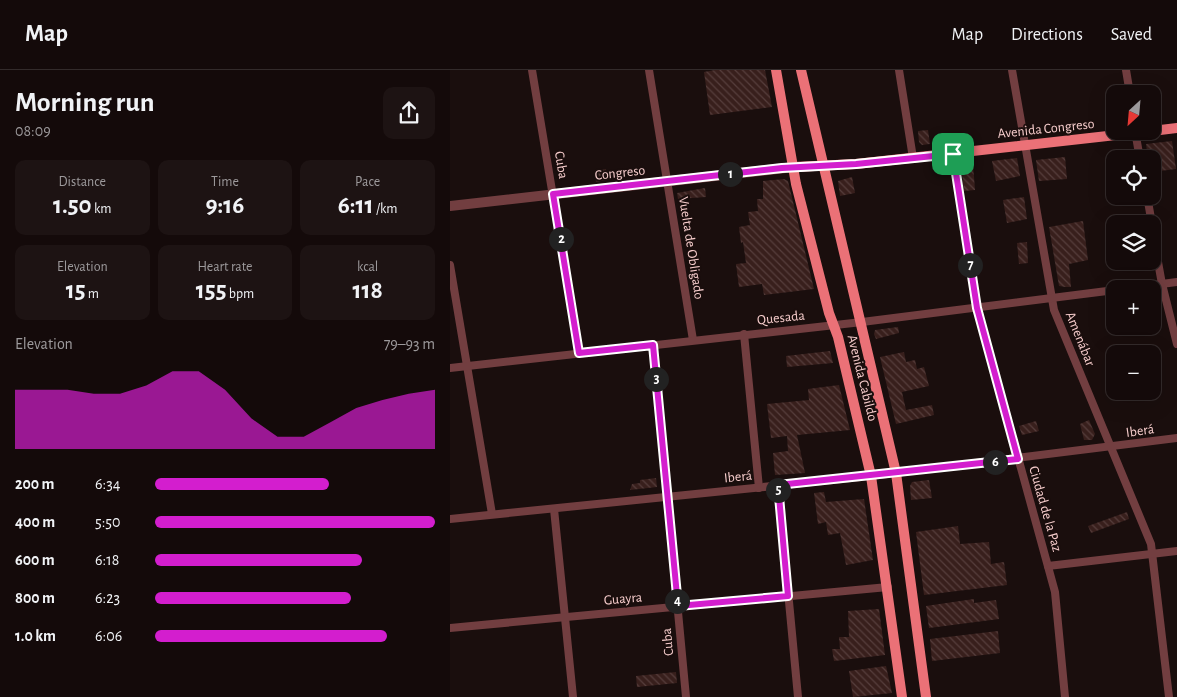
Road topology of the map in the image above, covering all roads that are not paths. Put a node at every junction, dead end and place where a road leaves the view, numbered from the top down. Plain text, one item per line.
1 (532, 70) edge
2 (648, 70) edge
3 (776, 70) edge
4 (801, 70) edge
5 (899, 70) edge
6 (1012, 70) edge
7 (1126, 70) edge
8 (1128, 85) edge
9 (1177, 128) edge
10 (1161, 130) edge
11 (1106, 137) edge
12 (1025, 146) junction
13 (953, 154) junction
14 (913, 158) junction
15 (822, 166) junction
16 (794, 167) junction
17 (667, 182) junction
18 (553, 194) junction
19 (450, 206) edge
20 (450, 265) edge
21 (1159, 270) edge
22 (1177, 282) edge
23 (1162, 284) junction
24 (1106, 291) edge
25 (1051, 299) junction
26 (977, 308) junction
27 (862, 322) junction
28 (834, 325) junction
29 (744, 334) junction
30 (693, 340) junction
31 (1177, 344) edge
32 (653, 345) junction
33 (579, 353) junction
34 (467, 366) junction
35 (450, 368) edge
36 (1177, 438) edge
37 (1110, 448) junction
38 (1018, 459) junction
39 (896, 473) junction
40 (871, 476) junction
41 (778, 485) junction
42 (759, 488) junction
43 (667, 498) junction
44 (554, 509) junction
45 (492, 514) junction
46 (450, 519) edge
47 (1177, 551) edge
48 (1153, 554) junction
49 (1048, 566) junction
50 (888, 587) junction
51 (788, 596) junction
52 (678, 606) junction
53 (566, 617) junction
54 (450, 628) edge
55 (573, 697) edge
56 (686, 697) edge
57 (798, 697) edge
58 (902, 697) edge
59 (926, 697) edge
60 (1065, 697) edge
61 (1170, 697) edge

1 - 18 street, Cuba
2 - 17 street, Vuelta de Obligado
3 - 16 main road, Avenida Cabildo
4 - 15 main road, Avenida Cabildo
5 - 14 street
6 - 12 street, Amenábar
7 - 8 street
9 - 10 main road, Avenida Congreso
11 - 12 main road, Avenida Congreso
12 - 13 main road, Avenida Congreso
12 - 25 street, Amenábar
13 - 14 main road, Avenida Congreso
13 - 26 street, Ciudad de la Paz
14 - 15 main road, Avenida Congreso
15 - 16 main road, Avenida Congreso
15 - 27 main road, Avenida Cabildo
16 - 17 street, Congreso
16 - 28 main road, Avenida Cabildo
17 - 18 street, Congreso
17 - 30 street, Vuelta de Obligado
18 - 19 street, Congreso
18 - 33 street, Cuba
20 - 34 street
21 - 23 street
22 - 23 street
23 - 31 street
24 - 25 street, Quesada
25 - 26 street, Quesada
25 - 37 street, Amenábar
26 - 27 street, Quesada
26 - 38 street, Ciudad de la Paz
27 - 28 street, Quesada
27 - 39 main road, Avenida Cabildo
28 - 29 street, Quesada
28 - 40 main road, Avenida Cabildo
29 - 30 street, Quesada
29 - 42 street
30 - 32 street, Quesada
32 - 33 street, Quesada
32 - 43 street, Cuba
33 - 34 street, Quesada
34 - 35 street, Quesada
34 - 45 street
36 - 37 street, Iberá
37 - 38 street, Iberá
37 - 48 street, Amenábar
38 - 39 street, Iberá
38 - 49 street, Ciudad de la Paz
39 - 40 street, Iberá
39 - 59 main road, Avenida Cabildo
40 - 41 street, Iberá
40 - 50 main road, Avenida Cabildo
41 - 42 street, Iberá
41 - 51 street
42 - 43 street, Iberá
43 - 44 street, Iberá
43 - 52 street, Cuba
44 - 45 street, Iberá
44 - 53 street
45 - 46 street, Iberá
47 - 48 street
48 - 49 street
48 - 61 street, Amenábar
49 - 60 street, Ciudad de la Paz
50 - 51 street, Guayra
50 - 58 main road, Avenida Cabildo
51 - 52 street, Guayra
51 - 57 street
52 - 53 street, Guayra
52 - 56 street, Cuba
53 - 54 street, Guayra
53 - 55 street

